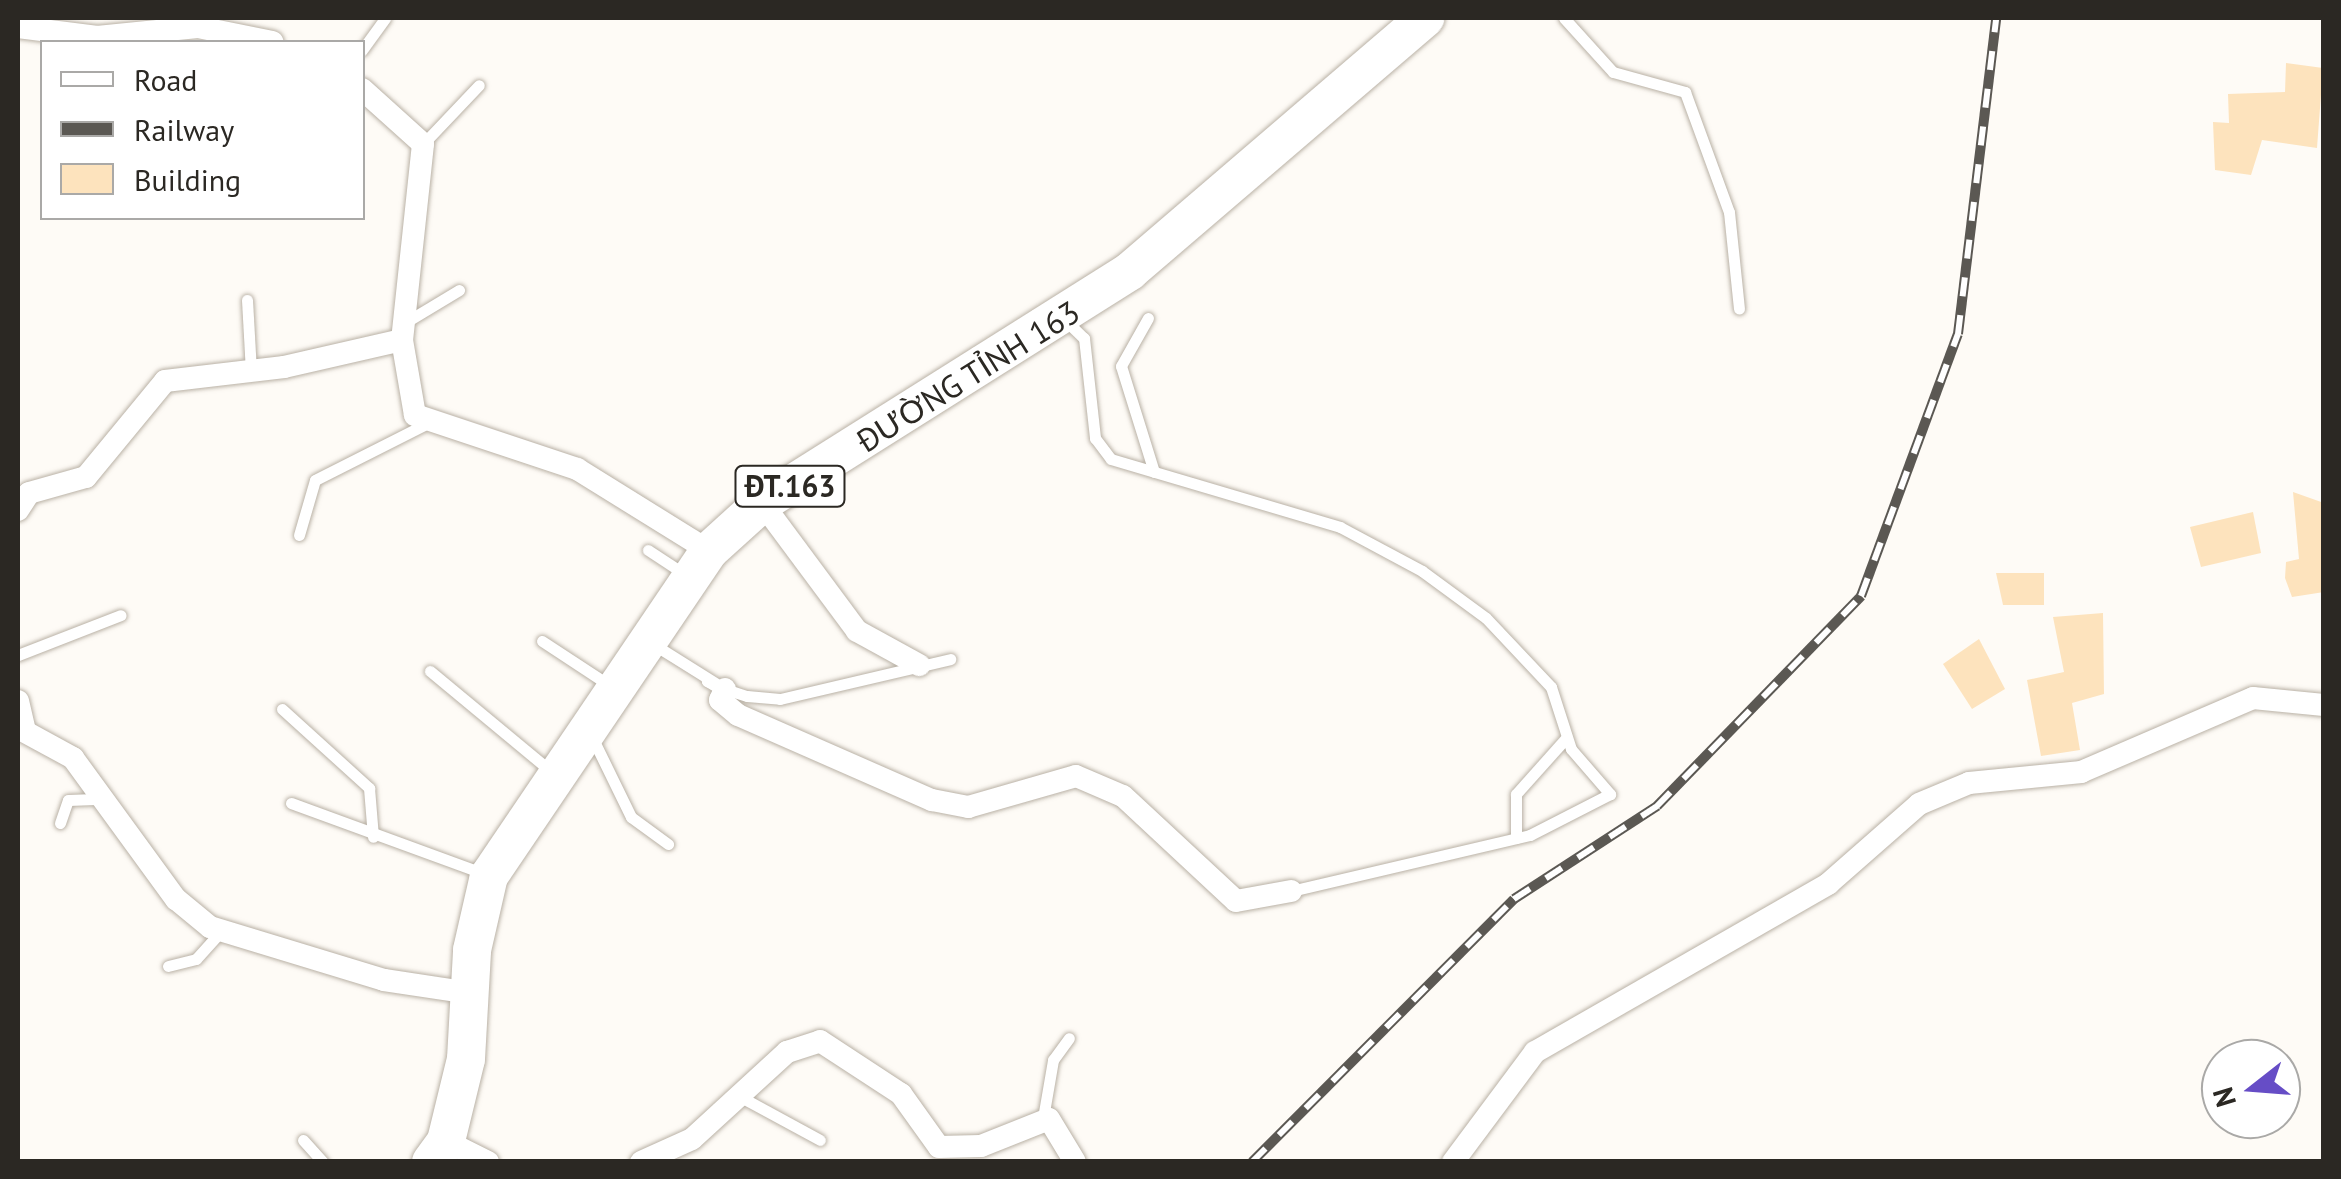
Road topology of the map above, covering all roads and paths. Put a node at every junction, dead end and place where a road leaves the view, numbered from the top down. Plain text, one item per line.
1 (385, 18) edge
2 (1426, 18) edge
3 (1564, 18) edge
4 (18, 27) edge
5 (261, 40) edge
6 (365, 46) edge
7 (479, 85) dead end
8 (365, 91) edge
9 (424, 144) junction
10 (459, 290) dead end
11 (246, 300) dead end
12 (1739, 308) dead end
13 (1148, 318) dead end
14 (1064, 319) junction
15 (402, 332) junction
16 (251, 372) junction
17 (428, 423) junction
18 (1154, 472) junction
19 (762, 503) junction
20 (18, 510) edge
21 (300, 535) dead end
22 (648, 550) dead end
23 (699, 564) junction
24 (121, 615) dead end
25 (644, 640) junction
26 (542, 641) dead end
27 (18, 655) edge
28 (950, 659) dead end
29 (919, 665) junction
30 (430, 671) dead end
31 (612, 687) junction
32 (724, 689) junction
33 (18, 701) edge
34 (2324, 706) edge
35 (282, 710) dead end
36 (585, 727) junction
37 (21, 728) edge
38 (1566, 738) junction
39 (554, 774) junction
40 (104, 800) junction
41 (291, 803) dead end
42 (60, 823) dead end
43 (373, 836) junction
44 (1516, 838) junction
45 (668, 844) dead end
46 (488, 876) junction
47 (1290, 891) joint
48 (220, 932) junction
49 (168, 966) dead end
50 (471, 993) junction
51 (1069, 1038) dead end
52 (740, 1096) junction
53 (1043, 1118) junction
54 (304, 1140) dead end
55 (820, 1140) dead end
56 (438, 1151) edge
57 (942, 1156) edge
58 (323, 1162) edge
59 (488, 1162) edge
60 (642, 1162) edge
61 (1075, 1162) edge
62 (1453, 1162) edge

1 - 6 lane
2 - 14 main road, ĐƯỜNG TỈNH 163 / ĐT.163
3 - 12 lane
4 - 5 street
7 - 9 lane
8 - 9 street
9 - 15 street
10 - 15 lane
11 - 16 lane
13 - 18 lane
14 - 18 lane
14 - 19 main road, ĐƯỜNG TỈNH 163 / ĐT.163
15 - 16 street
15 - 17 street
16 - 20 street
17 - 21 lane
17 - 23 street
18 - 38 lane
19 - 23 main road, ĐƯỜNG TỈNH 163 / ĐT.163
19 - 29 street
22 - 23 lane
23 - 25 main road, ĐƯỜNG TỈNH 163 / ĐT.163
24 - 27 lane
25 - 31 main road, ĐƯỜNG TỈNH 163 / ĐT.163
25 - 32 lane
26 - 31 lane
28 - 29 lane
29 - 32 lane
30 - 39 lane
31 - 36 main road, ĐƯỜNG TỈNH 163 / ĐT.163
32 - 47 street
33 - 37 street
34 - 62 street
35 - 43 lane
36 - 39 main road, ĐƯỜNG TỈNH 163 / ĐT.163
36 - 45 lane
37 - 40 street
38 - 44 lane
38 - 44 lane
39 - 46 main road, ĐƯỜNG TỈNH 163 / ĐT.163
40 - 42 lane
40 - 48 street
41 - 43 lane
43 - 46 lane
44 - 47 lane
46 - 50 main road, ĐƯỜNG TỈNH 163 / ĐT.163
48 - 49 lane
48 - 50 street
50 - 56 main road, ĐƯỜNG TỈNH 163 / ĐT.163
51 - 53 lane
52 - 55 lane
52 - 57 street
52 - 60 street
53 - 57 street
53 - 61 street
54 - 58 lane
56 - 59 street

